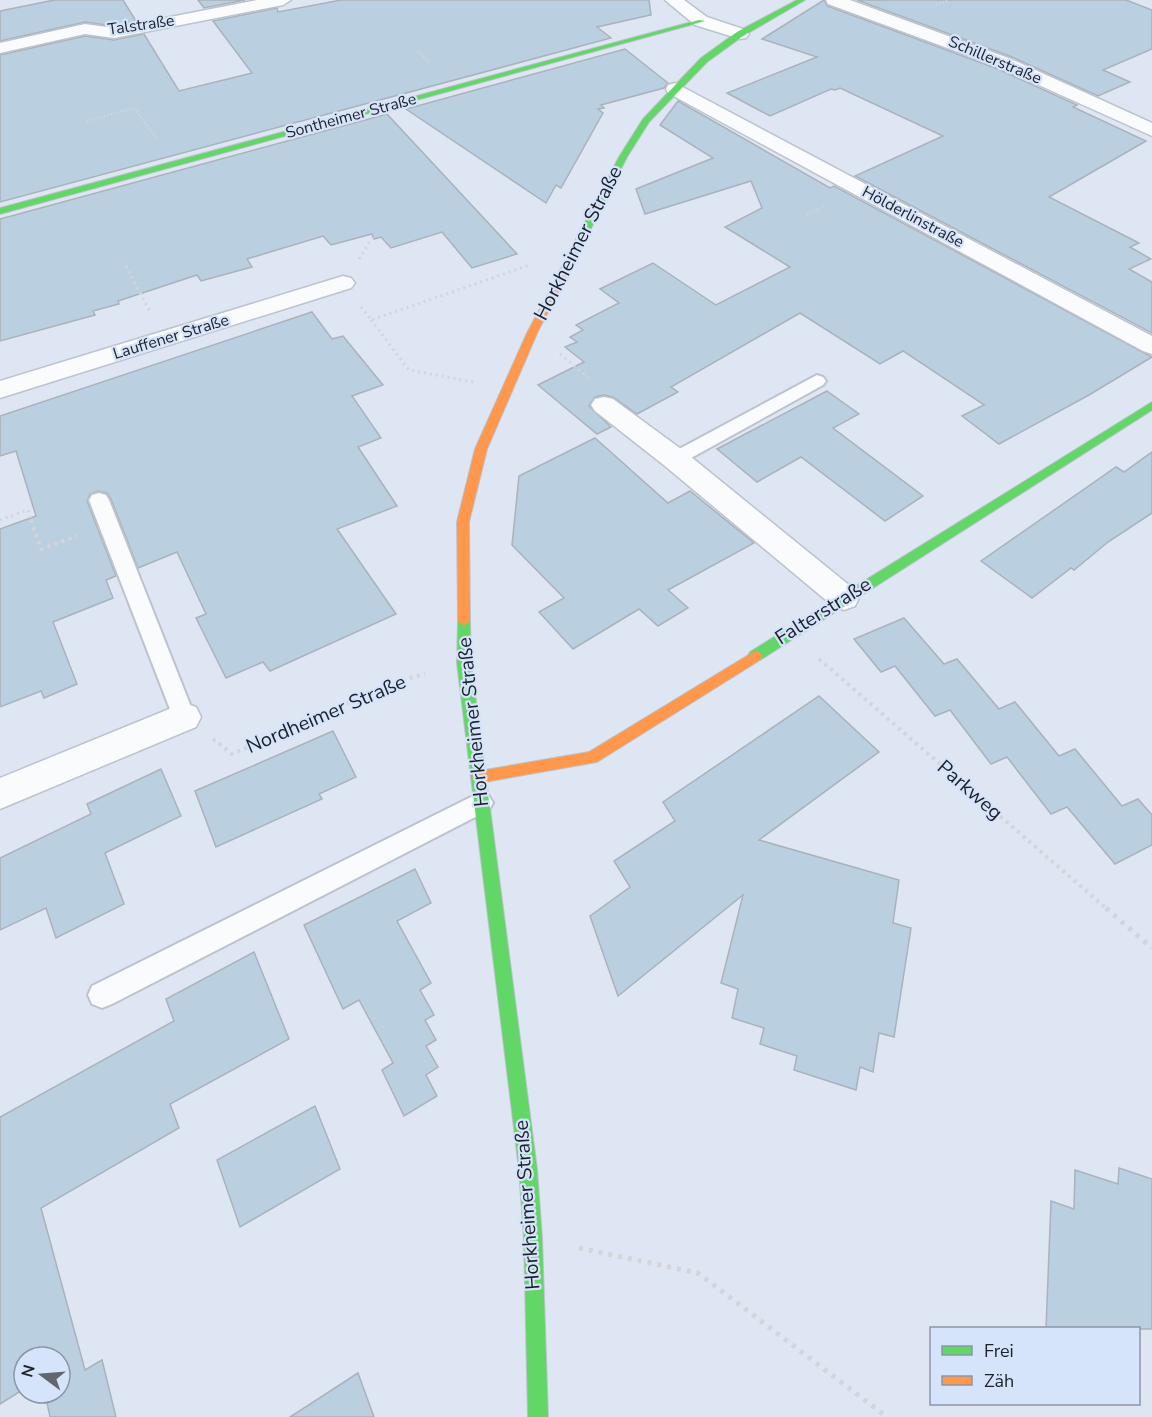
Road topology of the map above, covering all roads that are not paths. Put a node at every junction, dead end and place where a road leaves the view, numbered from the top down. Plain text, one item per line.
1 (283, 0) edge
2 (673, 0) edge
3 (802, 0) edge
4 (834, 0) edge
5 (701, 21) junction
6 (740, 34) junction
7 (0, 48) edge
8 (675, 89) junction
9 (1152, 130) edge
10 (0, 211) edge
11 (343, 284) road end
12 (1152, 346) edge
13 (817, 381) dead end
14 (0, 390) edge
15 (604, 405) road end
16 (1152, 405) edge
17 (675, 459) junction
18 (99, 500) dead end
19 (844, 598) junction
20 (184, 717) joint
21 (479, 777) junction
22 (0, 794) edge
23 (482, 803) junction
24 (102, 995) dead end
25 (538, 1417) edge

1 - 7 street, Talstraße
2 - 5 street
3 - 6 main road, Horkheimer Straße
4 - 9 street, Schillerstraße
5 - 6 street
5 - 10 main road, Sontheimer Straße
6 - 8 main road, Horkheimer Straße
8 - 12 street, Hölderlinstraße
8 - 21 main road, Horkheimer Straße
11 - 14 street, Lauffener Straße
13 - 17 lane
15 - 17 street
16 - 19 main road, Falterstraße
17 - 19 street
18 - 20 lane
19 - 21 main road, Falterstraße
20 - 22 street
21 - 23 main road, Horkheimer Straße
23 - 24 lane
23 - 25 main road, Horkheimer Straße

